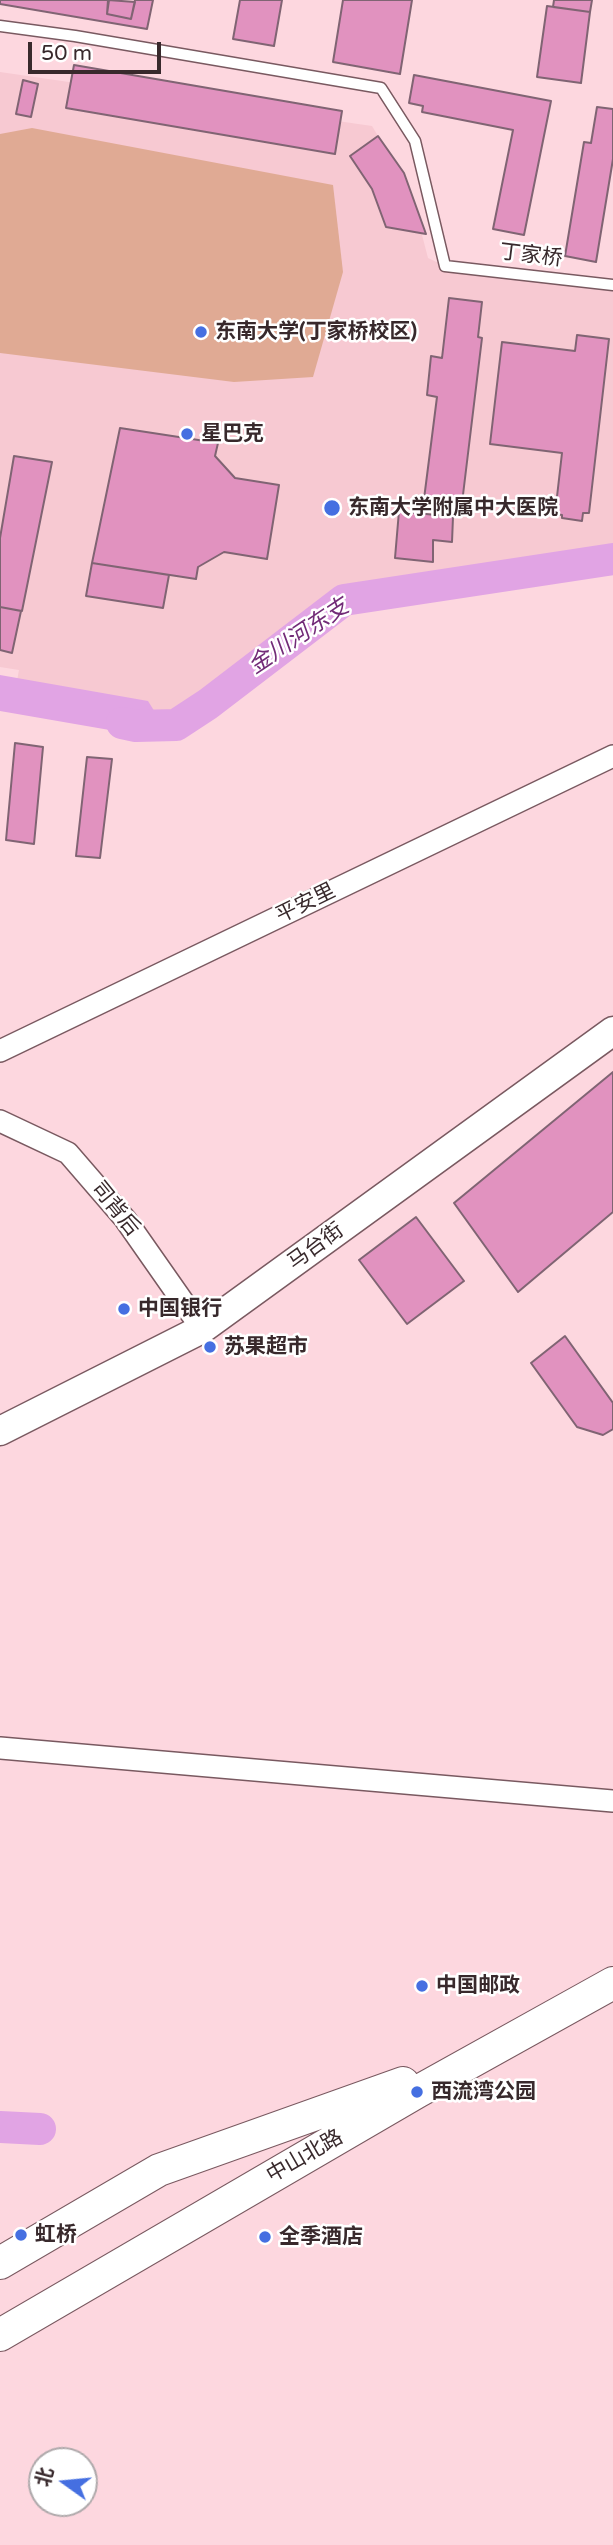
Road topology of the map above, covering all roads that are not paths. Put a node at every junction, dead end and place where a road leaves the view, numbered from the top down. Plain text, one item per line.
1 (0, 26) edge
2 (613, 285) edge
3 (613, 756) edge
4 (613, 1031) edge
5 (0, 1051) edge
6 (0, 1121) edge
7 (202, 1329) junction
8 (0, 1431) edge
9 (0, 1748) edge
10 (613, 1801) edge
11 (613, 1968) edge
12 (613, 1983) edge
13 (0, 2263) edge
14 (0, 2334) edge

1 - 2 lane, 丁家桥
3 - 5 street, 平安里
4 - 7 street, 马台街
6 - 7 street, 司背后
7 - 8 street, 马台街
9 - 10 street
11 - 13 main road, 中山北路
12 - 14 main road, 中山北路

